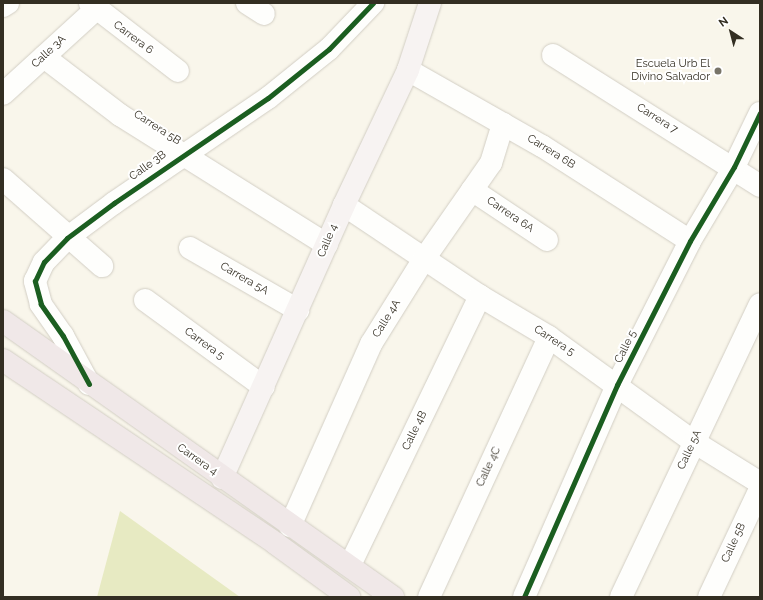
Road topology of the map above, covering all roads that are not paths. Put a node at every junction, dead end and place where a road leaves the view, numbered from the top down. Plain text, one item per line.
1 (8, 3) edge
2 (373, 3) edge
3 (430, 3) edge
4 (3, 6) edge
5 (93, 6) edge
6 (553, 55) dead end
7 (44, 57) junction
8 (408, 70) junction
9 (178, 71) dead end
10 (3, 94) edge
11 (760, 113) edge
12 (503, 124) junction
13 (180, 155) junction
14 (734, 167) junction
15 (3, 179) edge
16 (760, 186) edge
17 (472, 190) junction
18 (344, 205) junction
19 (67, 238) junction
20 (547, 240) dead end
21 (690, 241) junction
22 (327, 245) junction
23 (190, 248) dead end
24 (424, 259) junction
25 (102, 266) dead end
26 (480, 296) junction
27 (145, 300) dead end
28 (760, 304) edge
29 (298, 310) junction
30 (3, 321) edge
31 (550, 337) junction
32 (3, 360) edge
33 (89, 384) junction
34 (617, 385) junction
35 (264, 387) junction
36 (694, 442) junction
37 (222, 478) junction
38 (760, 483) edge
39 (760, 489) edge
40 (290, 526) junction
41 (350, 565) junction
42 (349, 597) edge
43 (393, 597) edge
44 (429, 597) edge
45 (524, 597) edge
46 (621, 597) edge
47 (709, 597) edge

1 - 4 street
2 - 13 street, Calle 3B
3 - 8 street, Calle 4
5 - 7 street, Calle 3A
5 - 9 street, Carrera 6
6 - 14 street, Carrera 7
7 - 10 street, Calle 3A
7 - 13 street, Carrera 5B
8 - 12 street, Carrera 6B
8 - 18 street, Calle 4
11 - 14 street, Calle 5
12 - 17 street, Calle 4A
12 - 21 street, Carrera 6B
13 - 19 street, Calle 3B
13 - 22 street, Carrera 5B
14 - 16 street, Carrera 7
14 - 21 street, Calle 5
15 - 19 street
17 - 20 street, Carrera 6A
17 - 24 street, Calle 4A
18 - 22 street, Calle 4
18 - 24 street, Carrera 5
19 - 25 street
19 - 33 street, Calle 3B
21 - 34 street, Calle 5
22 - 29 street, Calle 4
23 - 29 street, Carrera 5A
24 - 26 street, Carrera 5
24 - 40 street, Calle 4A
26 - 31 street, Carrera 5
26 - 41 street, Calle 4B
27 - 35 street, Carrera 5
28 - 36 street, Calle 5A
29 - 35 street, Calle 4
30 - 33 main road, Carrera 4
31 - 34 street, Carrera 5
31 - 44 street, Calle 4C
32 - 42 main road
33 - 37 main road, Carrera 4
34 - 36 street, Carrera 5
34 - 45 street, Calle 5
35 - 37 street, Calle 4
36 - 38 street, Carrera 5
36 - 46 street, Calle 5A
37 - 40 main road, Carrera 4
39 - 47 street, Calle 5B
40 - 41 main road, Carrera 4
41 - 43 main road, Carrera 4

